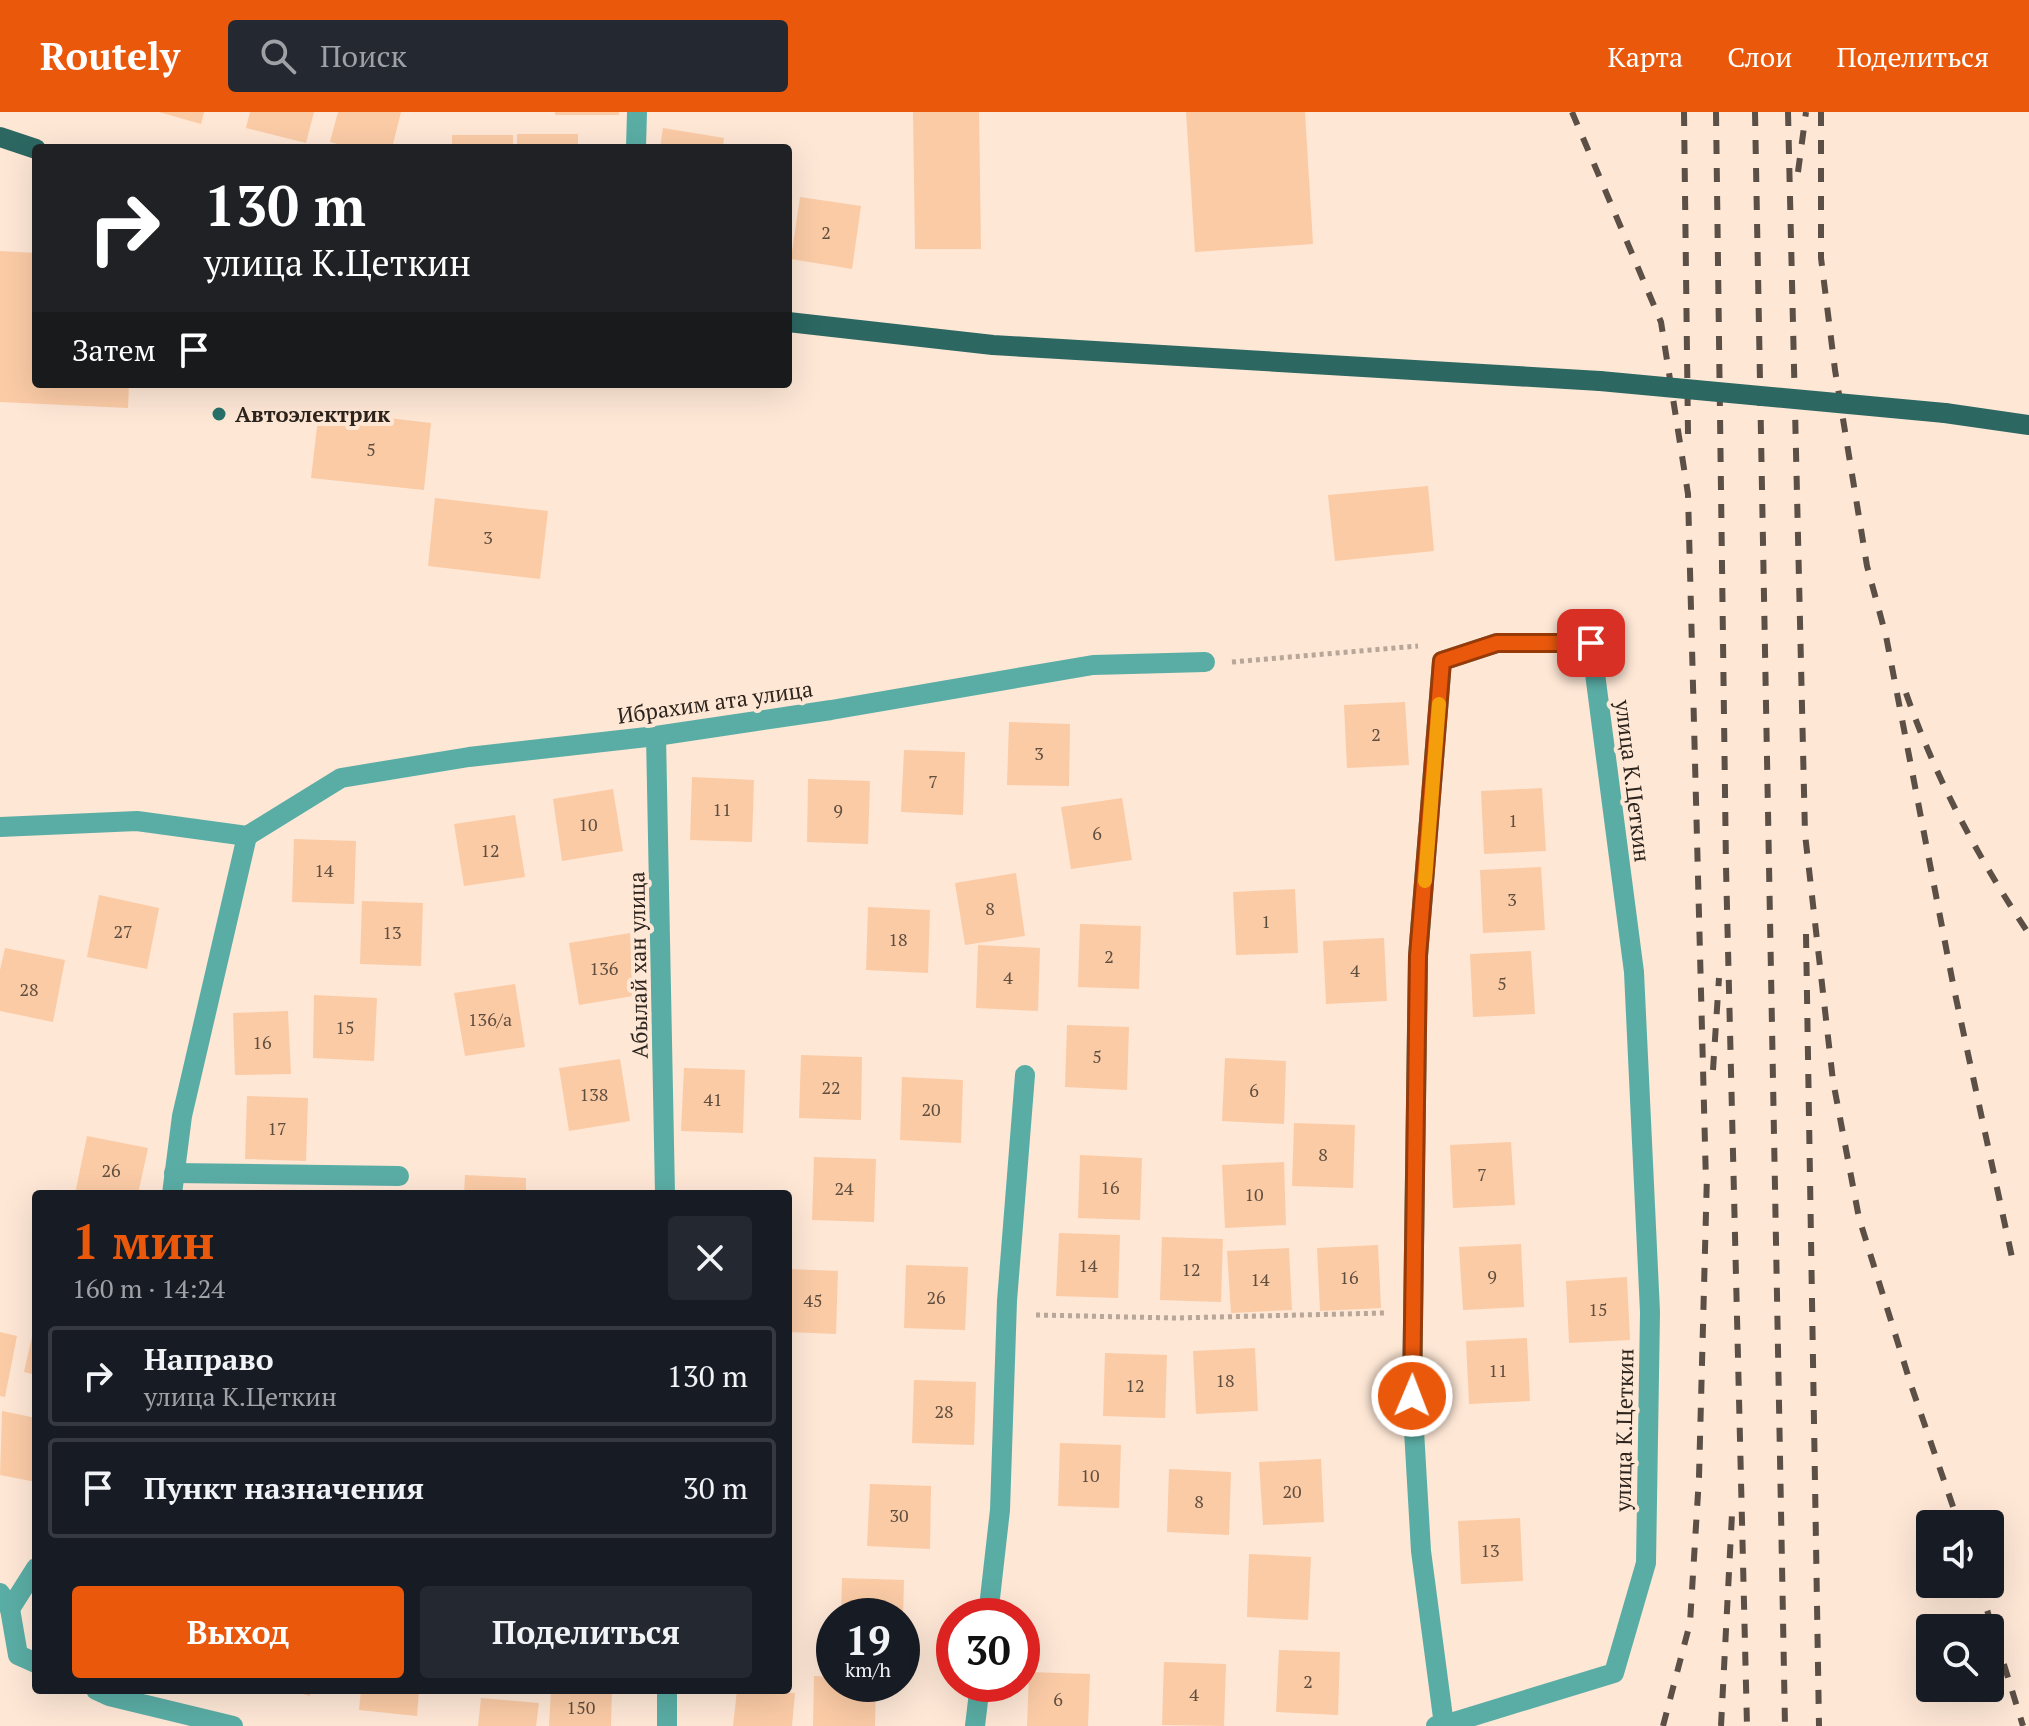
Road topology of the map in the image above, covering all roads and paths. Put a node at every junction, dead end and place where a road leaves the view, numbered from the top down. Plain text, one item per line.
1 (637, 112) edge
2 (0, 137) edge
3 (636, 144) edge
4 (32, 148) edge
5 (792, 322) edge
6 (2029, 425) edge
7 (1442, 661) junction
8 (1205, 662) joint
9 (656, 736) junction
10 (0, 827) edge
11 (247, 836) junction
12 (1025, 1075) dead end
13 (399, 1176) dead end
14 (173, 1184) edge
15 (665, 1190) edge
16 (1414, 1312) junction
17 (1007, 1315) junction
18 (32, 1572) edge
19 (990, 1598) edge
20 (5, 1601) edge
21 (32, 1661) edge
22 (105, 1694) edge
23 (667, 1694) edge
24 (978, 1702) edge
25 (1440, 1725) edge
26 (233, 1726) edge
27 (667, 1726) edge
28 (975, 1726) edge

1 - 3 street
2 - 4 main road
5 - 6 main road, bridge
7 - 8 path
7 - 16 street, улица К.Цеткин
7 - 25 street, улица К.Цеткин
8 - 9 street, Ибрахим ата улица
9 - 11 street, Ибрахим ата улица
9 - 15 street, Абылай хан улица
10 - 11 street
11 - 14 street
12 - 17 street
13 - 14 street
16 - 17 path
16 - 25 street, улица К.Цеткин
17 - 19 street
18 - 20 street
20 - 21 street
22 - 26 street
23 - 27 street
24 - 28 street

